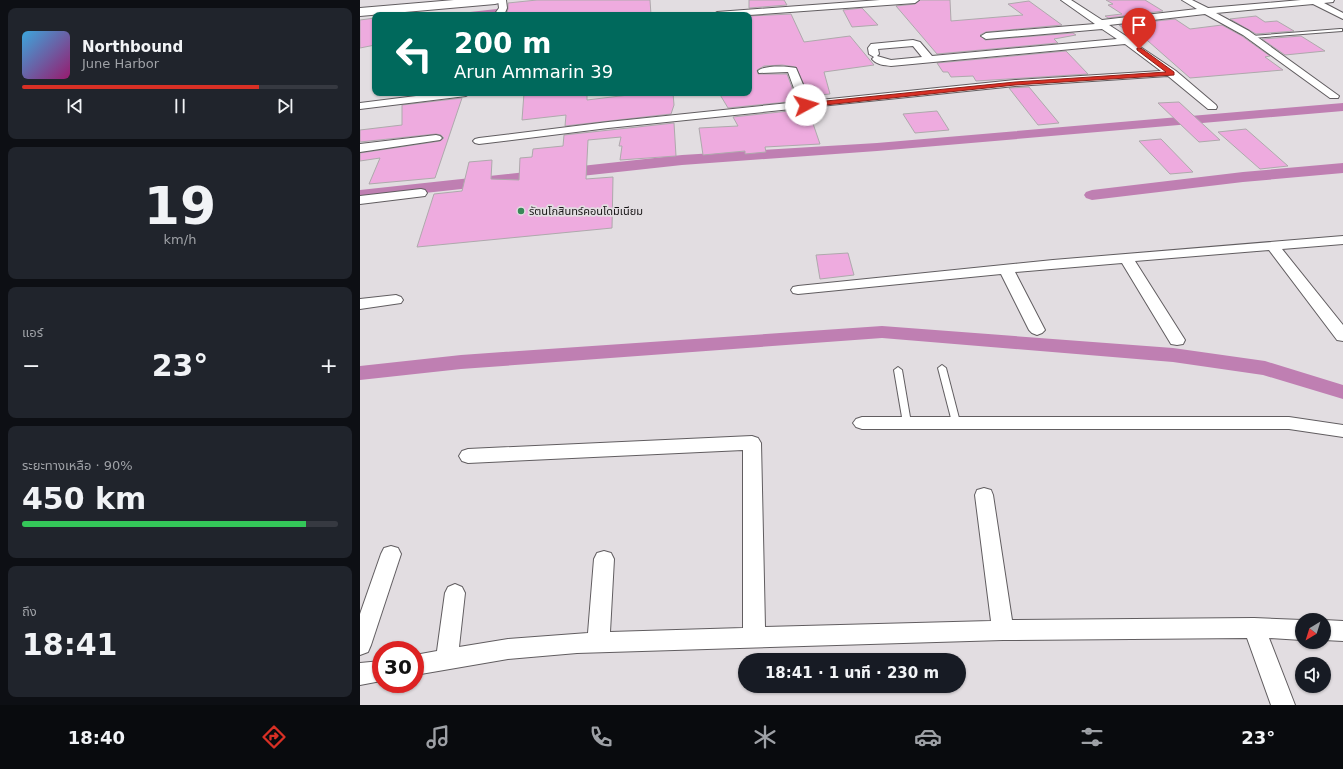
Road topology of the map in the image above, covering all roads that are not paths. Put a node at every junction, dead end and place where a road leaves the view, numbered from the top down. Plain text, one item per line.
1 (415, 0) edge
2 (495, 0) edge
3 (502, 0) edge
4 (915, 0) edge
5 (1065, 0) edge
6 (1186, 0) edge
7 (1325, 0) edge
8 (1330, 0) edge
9 (1315, 2) junction
10 (360, 4) edge
11 (1207, 11) junction
12 (360, 12) edge
13 (500, 12) edge
14 (752, 12) edge
15 (1343, 16) edge
16 (1102, 25) junction
17 (1340, 30) dead end
18 (986, 36) dead end
19 (1252, 37) junction
20 (1129, 41) junction
21 (929, 59) junction
22 (763, 71) dead end
23 (1172, 73) junction
24 (442, 96) edge
25 (1334, 96) dead end
26 (806, 105) junction
27 (360, 106) edge
28 (1212, 106) dead end
29 (436, 138) dead end
30 (479, 141) dead end
31 (360, 148) edge
32 (421, 193) dead end
33 (360, 200) edge
34 (1343, 240) edge
35 (1272, 245) junction
36 (1126, 258) junction
37 (1006, 269) junction
38 (798, 290) dead end
39 (396, 300) dead end
40 (360, 304) edge
41 (1037, 330) dead end
42 (1343, 336) edge
43 (1177, 340) dead end
44 (942, 368) dead end
45 (898, 370) dead end
46 (956, 422) junction
47 (862, 423) dead end
48 (907, 423) junction
49 (1343, 430) edge
50 (468, 456) dead end
51 (984, 495) dead end
52 (391, 554) dead end
53 (604, 559) dead end
54 (455, 593) dead end
55 (1254, 628) junction
56 (1003, 630) junction
57 (1295, 630) edge
58 (1331, 630) edge
59 (1343, 631) edge
60 (754, 637) junction
61 (598, 642) junction
62 (360, 645) edge
63 (447, 659) junction
64 (424, 663) edge
65 (372, 672) edge
66 (360, 674) edge
67 (1283, 705) edge

1 - 10 main road
2 - 12 main road
3 - 13 street
4 - 14 street
5 - 16 street
6 - 11 street
7 - 8 street
7 - 9 street
9 - 11 street
9 - 15 street
11 - 16 street
11 - 19 street
16 - 18 street
16 - 20 street
17 - 19 lane
19 - 25 street
20 - 21 street
20 - 23 street
21 - 21 street
22 - 26 street
23 - 26 street
23 - 28 street
24 - 27 street
26 - 30 street
29 - 31 street
32 - 33 street
34 - 35 street
35 - 36 street
35 - 42 street
36 - 37 street
36 - 43 street
37 - 38 street
37 - 41 street
39 - 40 street
44 - 46 lane
45 - 48 lane
46 - 48 street
46 - 49 street
47 - 48 street
50 - 60 street
51 - 56 street
52 - 62 street
53 - 61 street
54 - 63 street
55 - 56 street
55 - 57 street
55 - 67 street
56 - 60 street
58 - 59 street
60 - 61 street
61 - 63 street
63 - 64 street
65 - 66 street

